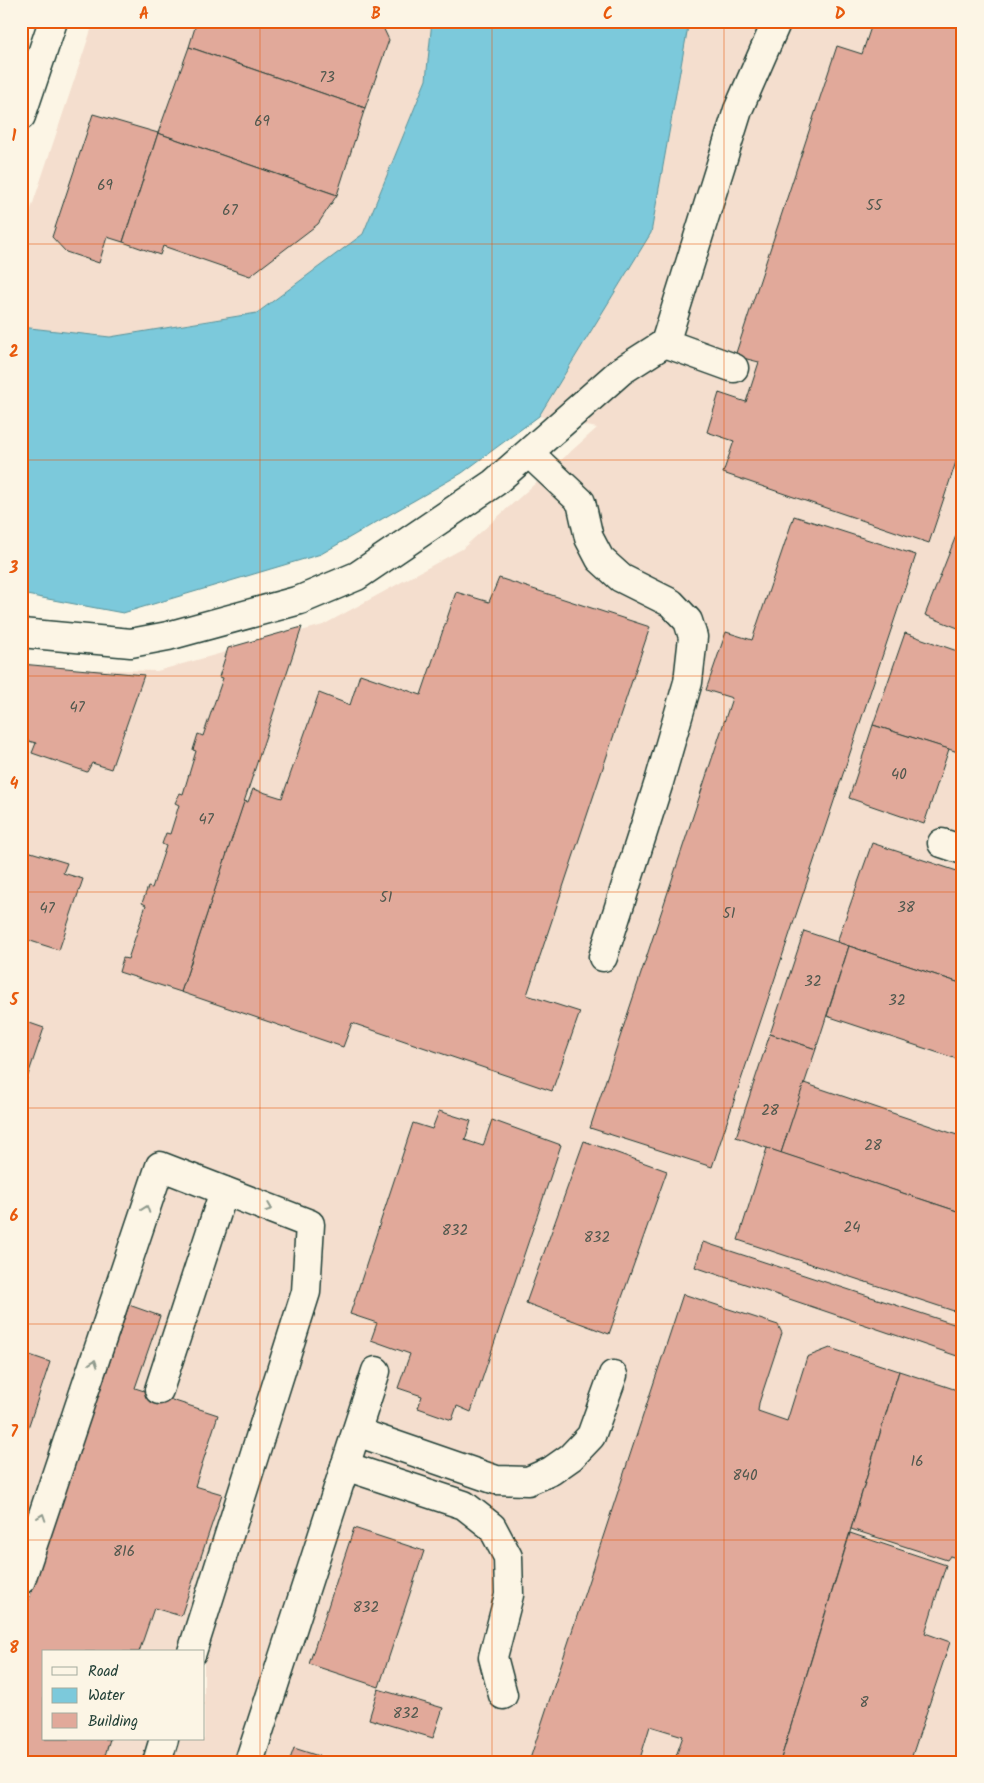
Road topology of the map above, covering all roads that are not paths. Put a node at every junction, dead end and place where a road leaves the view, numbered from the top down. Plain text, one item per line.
1 (53, 21) edge
2 (777, 21) edge
3 (21, 116) edge
4 (665, 343) junction
5 (734, 368) dead end
6 (529, 453) junction
7 (21, 633) edge
8 (603, 957) dead end
9 (224, 1191) junction
10 (376, 1371) dead end
11 (613, 1375) dead end
12 (159, 1390) dead end
13 (357, 1432) junction
14 (345, 1466) junction
15 (21, 1580) edge
16 (193, 1650) edge
17 (503, 1695) dead end
18 (164, 1740) edge
19 (157, 1762) edge
20 (248, 1762) edge

1 - 3 street
2 - 4 street
4 - 5 street
4 - 6 street
6 - 7 street
6 - 8 street
9 - 12 street
15 -> 9 street
9 -> 16 street
10 - 13 street
11 - 13 street
13 - 14 street
14 - 17 street
14 - 20 street
18 - 19 street

